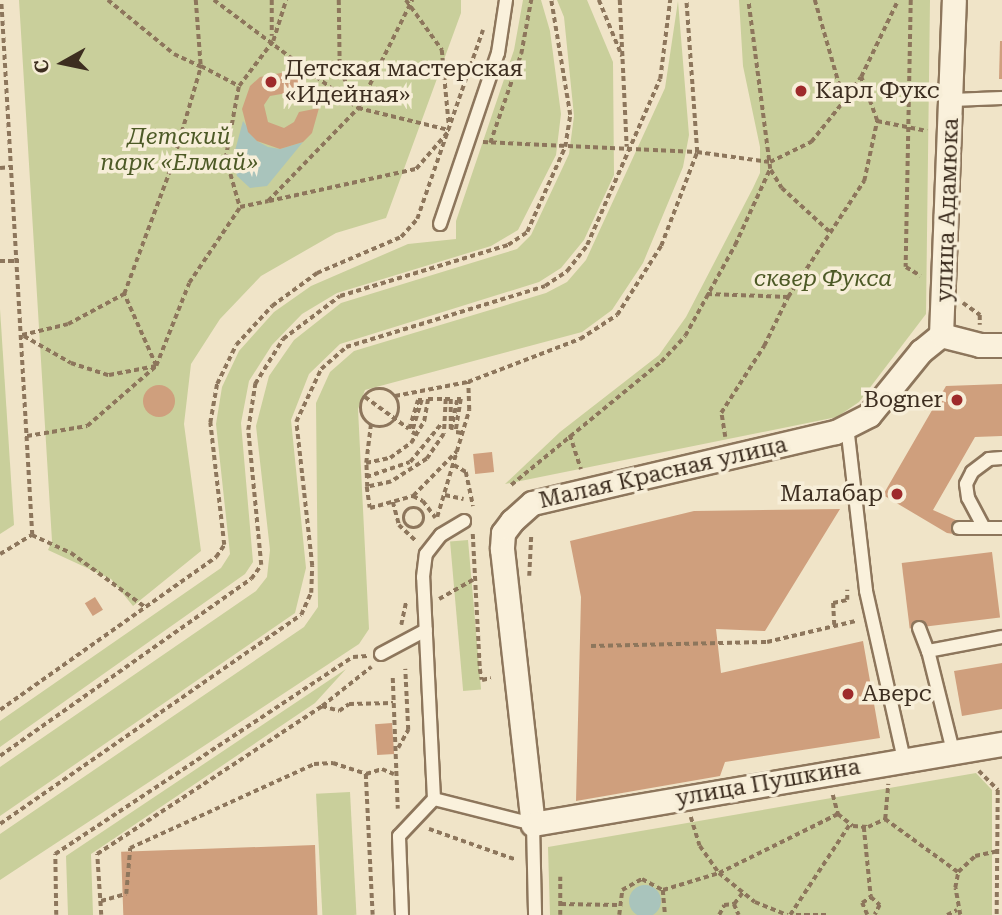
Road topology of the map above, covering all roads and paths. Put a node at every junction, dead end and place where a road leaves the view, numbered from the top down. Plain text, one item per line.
1 (108, 0) edge
2 (195, 0) edge
3 (214, 0) edge
4 (272, 0) edge
5 (286, 0) edge
6 (339, 0) edge
7 (406, 0) edge
8 (412, 0) edge
9 (506, 0) edge
10 (531, 0) edge
11 (551, 0) edge
12 (600, 0) edge
13 (620, 0) edge
14 (670, 0) edge
15 (685, 0) edge
16 (748, 0) edge
17 (816, 0) edge
18 (898, 0) edge
19 (954, 0) edge
20 (1, 3) edge
21 (410, 6) junction
22 (485, 22) dead end
23 (273, 41) junction
24 (624, 61) junction
25 (201, 66) junction
26 (861, 78) junction
27 (239, 86) junction
28 (1002, 98) edge
29 (952, 100) junction
30 (844, 101) junction
31 (358, 108) junction
32 (877, 121) junction
33 (450, 130) junction
34 (951, 133) junction
35 (482, 142) dead end
36 (490, 143) junction
37 (565, 147) junction
38 (627, 149) junction
39 (696, 152) junction
40 (770, 162) junction
41 (12, 167) junction
42 (0, 168) edge
43 (770, 169) junction
44 (268, 201) junction
45 (240, 207) junction
46 (440, 224) dead end
47 (829, 231) junction
48 (0, 261) edge
49 (19, 261) junction
50 (124, 294) junction
51 (707, 294) junction
52 (788, 297) junction
53 (22, 335) junction
54 (941, 335) junction
55 (1002, 345) edge
56 (156, 366) junction
57 (468, 382) junction
58 (394, 396) junction
59 (365, 397) junction
60 (446, 399) junction
61 (395, 420) junction
62 (441, 423) junction
63 (371, 425) junction
64 (847, 426) junction
65 (462, 433) junction
66 (418, 435) junction
67 (570, 435) junction
68 (27, 436) junction
69 (725, 437) dead end
70 (424, 447) junction
71 (458, 449) junction
72 (433, 452) junction
73 (388, 458) junction
74 (1002, 458) edge
75 (366, 463) junction
76 (454, 465) junction
77 (393, 470) junction
78 (583, 474) dead end
79 (366, 477) junction
80 (511, 485) dead end
81 (367, 487) junction
82 (445, 495) junction
83 (468, 495) dead end
84 (412, 496) junction
85 (464, 499) dead end
86 (393, 502) junction
87 (396, 517) junction
88 (403, 517) junction
89 (424, 518) junction
90 (436, 518) junction
91 (464, 520) dead end
92 (983, 526) junction
93 (959, 528) dead end
94 (1002, 528) edge
95 (531, 532) dead end
96 (32, 535) junction
97 (472, 538) dead end
98 (415, 540) junction
99 (411, 550) dead end
100 (0, 554) edge
101 (529, 578) dead end
102 (847, 587) dead end
103 (406, 588) dead end
104 (145, 607) junction
105 (843, 623) dead end
106 (834, 625) junction
107 (401, 626) dead end
108 (919, 628) dead end
109 (426, 630) junction
110 (1002, 637) edge
111 (591, 646) dead end
112 (928, 651) junction
113 (381, 654) junction
114 (404, 669) dead end
115 (393, 678) dead end
116 (491, 678) dead end
117 (393, 703) junction
118 (322, 706) junction
119 (0, 710) edge
120 (1002, 744) edge
121 (397, 749) junction
122 (953, 751) junction
123 (0, 756) edge
124 (975, 769) dead end
125 (902, 770) junction
126 (366, 774) junction
127 (394, 774) junction
128 (888, 783) junction
129 (877, 785) dead end
130 (844, 792) dead end
131 (832, 793) junction
132 (820, 796) dead end
133 (434, 799) junction
134 (398, 809) dead end
135 (838, 814) junction
136 (704, 815) dead end
137 (691, 817) junction
138 (885, 819) junction
139 (679, 820) dead end
140 (0, 824) edge
141 (533, 824) junction
142 (850, 824) junction
143 (864, 827) junction
144 (427, 828) dead end
145 (998, 851) junction
146 (523, 862) dead end
147 (958, 872) junction
148 (719, 873) junction
149 (560, 877) dead end
150 (663, 890) junction
151 (743, 892) junction
152 (871, 897) junction
153 (101, 901) junction
154 (561, 904) junction
155 (617, 905) junction
156 (734, 905) junction
157 (957, 910) junction
158 (56, 915) edge
159 (102, 915) edge
160 (373, 915) edge
161 (402, 915) edge
162 (535, 915) edge
163 (560, 915) edge
164 (619, 915) edge
165 (665, 915) edge
166 (719, 915) edge
167 (739, 915) edge
168 (789, 915) edge
169 (796, 915) edge
170 (828, 915) edge
171 (866, 915) edge
172 (875, 915) edge
173 (947, 915) edge
174 (960, 915) edge
175 (997, 915) edge

1 - 25 path
2 - 25 path
3 - 23 path
4 - 23 path
5 - 23 path
6 - 31 path
7 - 21 path
8 - 21 path
9 - 46 lane
10 - 36 path
11 - 37 path
12 - 24 path
13 - 24 path
14 - 38 path
15 - 39 path
16 - 40 path
17 - 30 path
18 - 26 path
19 - 29 street, улица Адамюка
20 - 41 path
21 - 31 path
21 - 33 path
22 - 33 path
23 - 27 path
23 - 31 path
24 - 38 path
25 - 27 path
25 - 50 path
26 - 30 path
26 - 32 path
27 - 45 path
28 - 29 lane
29 - 34 street, улица Адамюка
30 - 40 path
31 - 33 path
31 - 44 path
32 - 34 path
32 - 47 path
33 - 44 path
33 - 104 path
34 - 54 street, улица Адамюка
35 - 36 path
36 - 37 path
37 - 38 path
37 - 123 path
38 - 39 path
38 - 140 path
39 - 40 path
39 - 57 path
40 - 43 path
41 - 42 path
41 - 49 path
43 - 47 path
43 - 51 path
44 - 45 path
45 - 56 path
47 - 52 path
48 - 49 path
49 - 53 path
50 - 53 path
50 - 56 path
51 - 52 path
51 - 67 path
52 - 69 path
53 - 56 path
53 - 68 path
54 - 55 street
54 - 64 street, Малая Красная улица
56 - 68 path
57 - 58 path
57 - 65 path
58 - 59 path
58 - 61 path
59 - 61 path
59 - 63 path
60 - 62 path
60 - 65 path
60 - 66 path
61 - 63 path
61 - 66 path
62 - 70 path
62 - 72 path
63 - 75 path
64 - 125 lane
64 - 141 street, Малая Красная улица
65 - 71 path
66 - 73 path
67 - 78 path
67 - 80 path
68 - 96 path
70 - 72 path
70 - 77 path
71 - 76 path
71 - 84 path
72 - 81 path
73 - 75 path
73 - 77 path
74 - 92 lane
75 - 79 path
76 - 82 path
76 - 83 path
77 - 79 path
79 - 81 path
81 - 86 path
82 - 85 path
82 - 90 path
84 - 86 path
84 - 90 path
86 - 87 path
87 - 88 path
87 - 98 path
88 - 89 path
88 - 89 path
89 - 90 path
90 - 98 path
91 - 109 lane
92 - 93 lane
92 - 94 lane
95 - 101 path
96 - 100 path
96 - 104 path
97 - 116 path
98 - 99 path
102 - 106 path
103 - 107 path
104 - 119 path
105 - 106 path
106 - 111 path
108 - 112 lane
109 - 113 lane
109 - 133 lane
110 - 112 lane
112 - 122 lane
113 - 118 path
113 - 158 path
114 - 121 path
115 - 117 path
117 - 118 path
117 - 121 path
118 - 153 path
120 - 122 street, улица Пушкина
121 - 127 path
122 - 125 street, улица Пушкина
124 - 145 path
125 - 128 path
125 - 141 street, улица Пушкина
126 - 127 path
126 - 153 path
126 - 160 path
127 - 134 path
128 - 129 path
128 - 138 path
130 - 131 path
131 - 132 path
131 - 135 path
133 - 141 lane
133 - 161 lane
135 - 142 path
135 - 148 path
136 - 137 path
137 - 139 path
137 - 148 path
138 - 143 path
138 - 147 path
141 - 162 lane
142 - 143 path
142 - 168 path
143 - 152 path
144 - 146 path
145 - 147 path
145 - 175 path
147 - 157 path
148 - 150 path
148 - 151 path
149 - 154 path
150 - 155 path
150 - 165 path
151 - 156 path
151 - 168 path
152 - 171 path
152 - 172 path
153 - 159 path
154 - 155 path
154 - 163 path
155 - 164 path
156 - 166 path
156 - 167 path
157 - 173 path
157 - 174 path
169 - 170 path

